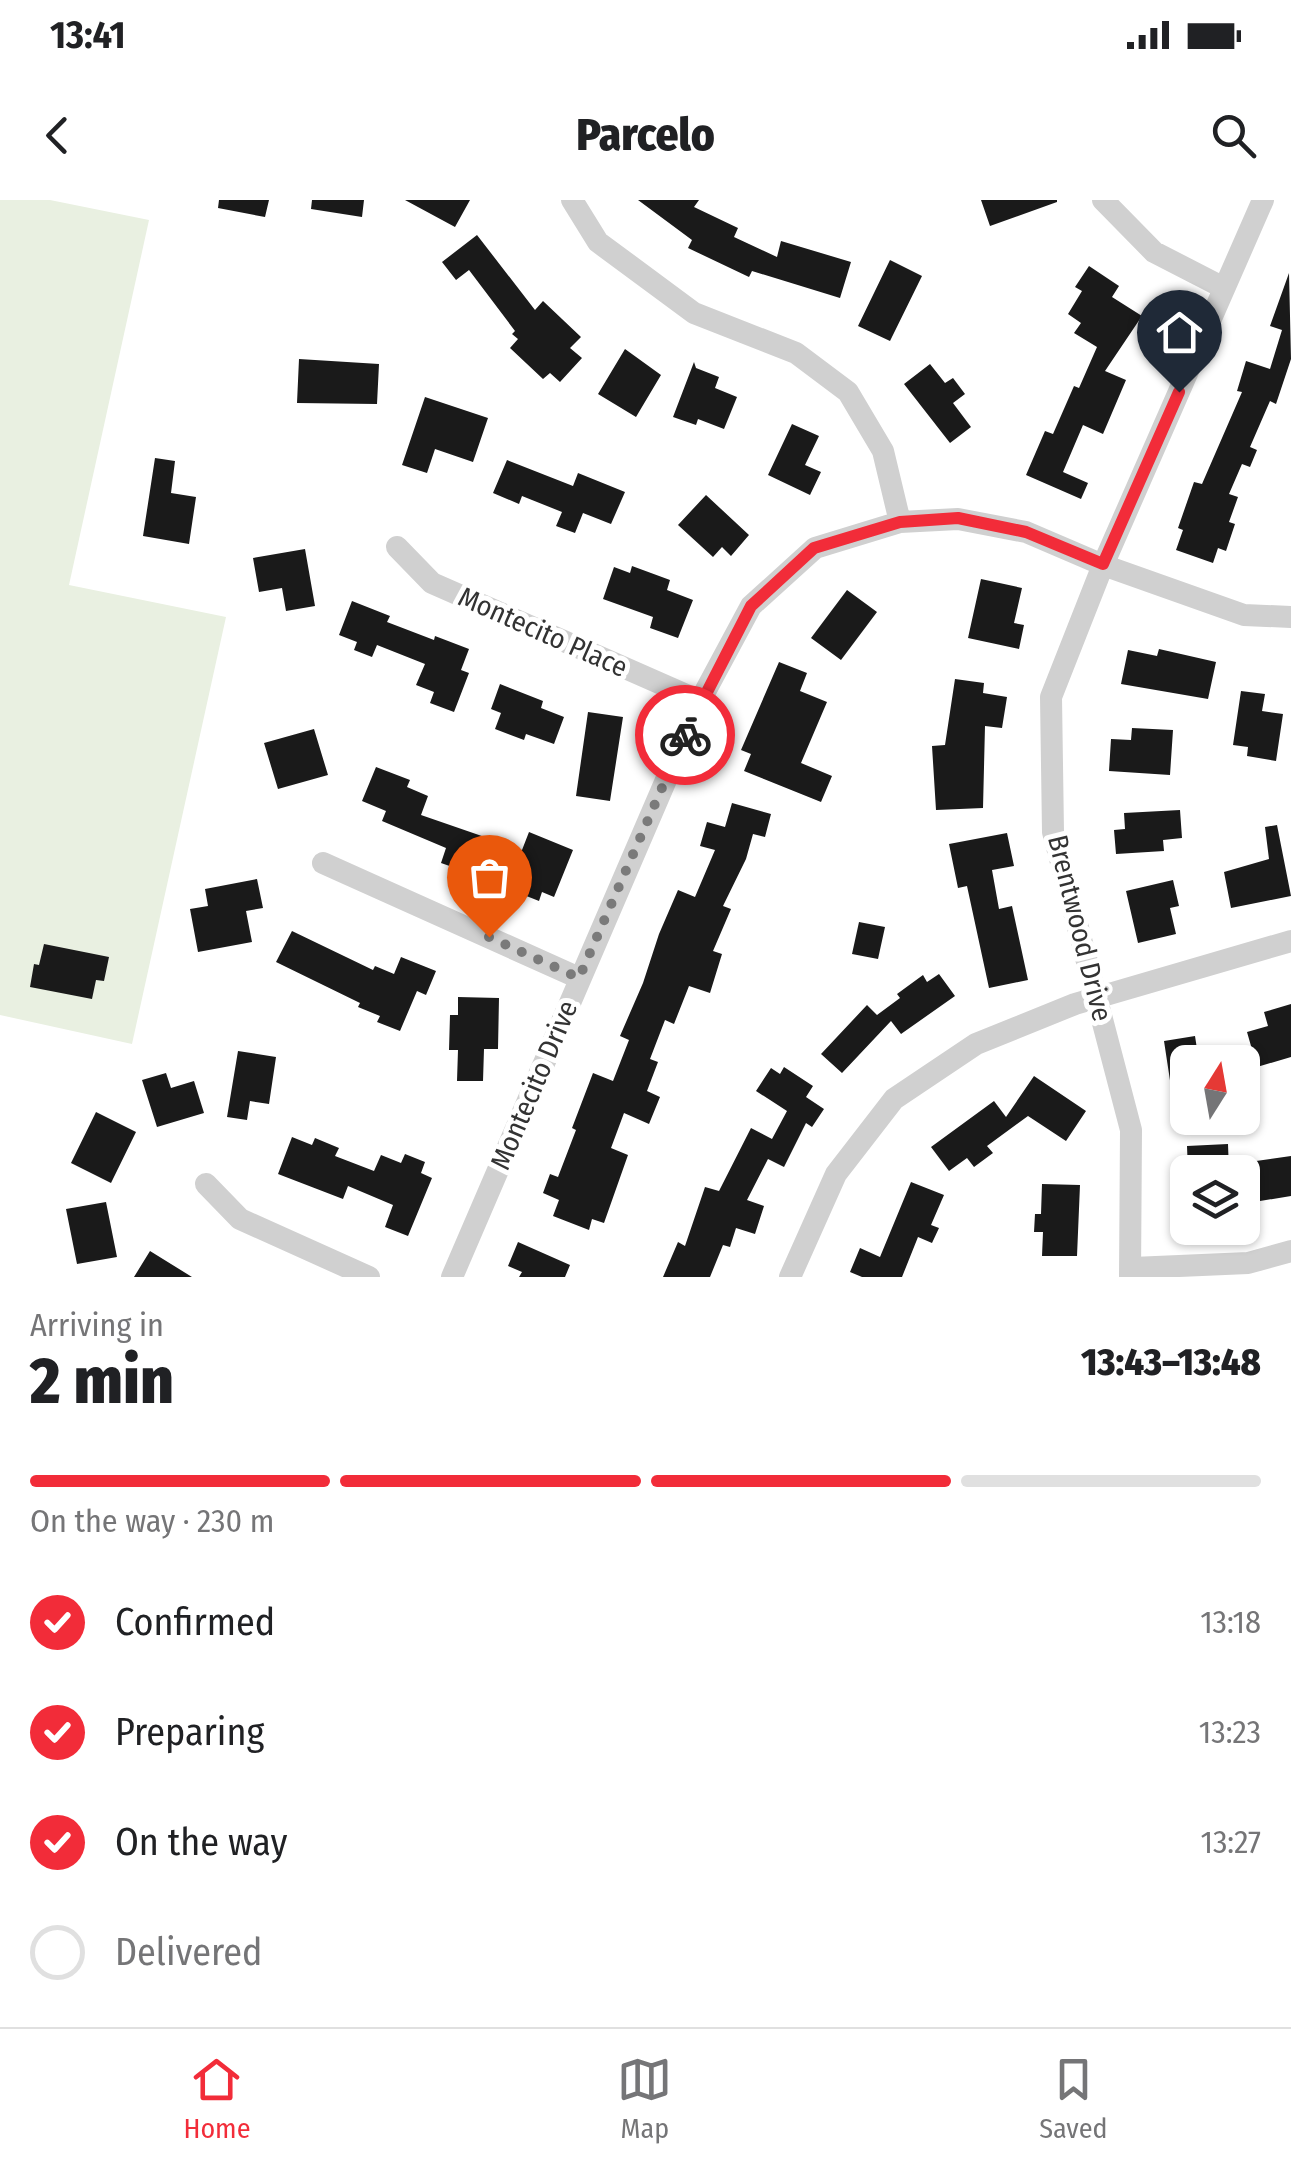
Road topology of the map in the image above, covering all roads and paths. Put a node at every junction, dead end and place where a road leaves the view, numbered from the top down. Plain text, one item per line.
1 (572, 200) edge
2 (1104, 200) edge
3 (1264, 200) edge
4 (1224, 288) junction
5 (900, 522) junction
6 (396, 546) dead end
7 (1103, 564) junction
8 (1291, 617) edge
9 (700, 701) junction
10 (323, 863) dead end
11 (1291, 941) edge
12 (579, 978) junction
13 (1098, 996) junction
14 (206, 1184) dead end
15 (1291, 1251) edge
16 (1132, 1272) edge
17 (369, 1277) edge
18 (452, 1277) edge
19 (790, 1277) edge

1 - 5 street
2 - 4 street
3 - 4 street, Brentwood Drive
4 - 7 street, Brentwood Drive
5 - 7 street, Montecito Drive
5 - 9 street, Montecito Drive
6 - 9 street, Montecito Place
7 - 8 street, Montecito Drive
7 - 13 street, Brentwood Drive
9 - 12 street, Montecito Drive
10 - 12 street
11 - 13 street
12 - 18 street, Montecito Drive
13 - 16 street, Brentwood Drive
13 - 19 street
14 - 17 street
15 - 16 street

